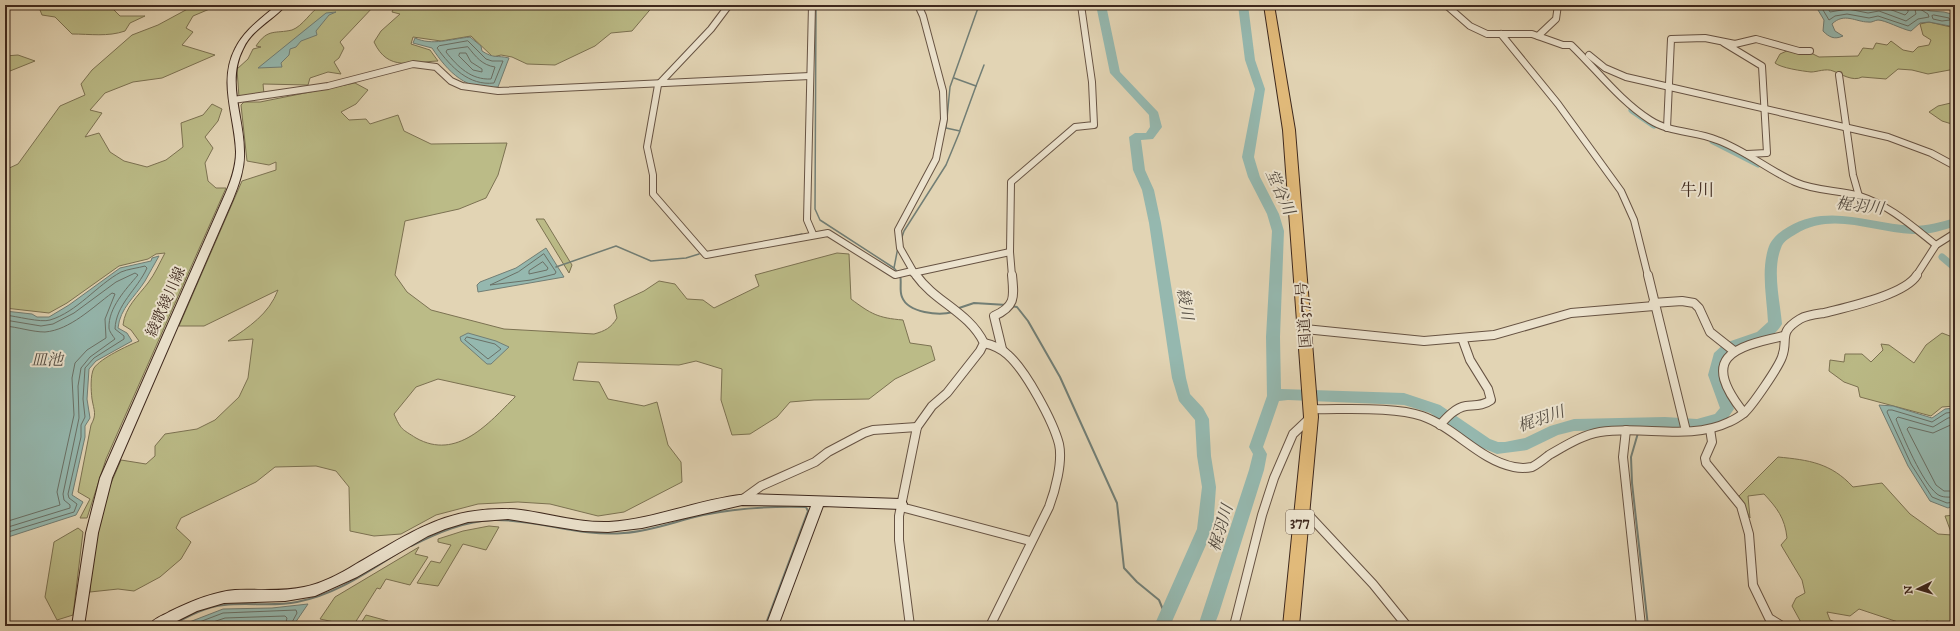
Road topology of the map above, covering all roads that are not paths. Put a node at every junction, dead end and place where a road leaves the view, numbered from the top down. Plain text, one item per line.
1 (282, 5) edge
2 (729, 5) edge
3 (812, 5) edge
4 (918, 5) edge
5 (1081, 5) edge
6 (1269, 5) edge
7 (1446, 5) edge
8 (1558, 5) edge
9 (1501, 34) junction
10 (1538, 36) junction
11 (1721, 41) junction
12 (1574, 42) dead end
13 (1810, 51) dead end
14 (1839, 75) dead end
15 (810, 76) junction
16 (658, 85) junction
17 (1670, 87) junction
18 (233, 100) junction
19 (1765, 109) junction
20 (1847, 127) junction
21 (1667, 128) junction
22 (1931, 152) junction
23 (1745, 154) junction
24 (1955, 161) edge
25 (1955, 166) edge
26 (1859, 196) junction
27 (1955, 233) edge
28 (813, 234) junction
29 (1936, 245) junction
30 (1010, 252) junction
31 (913, 272) junction
32 (1654, 304) junction
33 (1305, 329) junction
34 (1784, 336) junction
35 (1462, 338) junction
36 (984, 343) junction
37 (1002, 349) junction
38 (1733, 351) junction
39 (1310, 404) junction
40 (1744, 413) junction
41 (1441, 424) junction
42 (916, 427) junction
43 (1685, 429) junction
44 (1710, 429) junction
45 (1626, 430) junction
46 (742, 500) junction
47 (819, 501) junction
48 (901, 506) junction
49 (1301, 507) junction
50 (1030, 541) junction
51 (78, 626) edge
52 (155, 626) edge
53 (772, 626) edge
54 (910, 626) edge
55 (990, 626) edge
56 (1234, 626) edge
57 (1291, 626) edge
58 (1407, 626) edge
59 (1642, 626) edge
60 (1782, 626) edge

1 - 18 main road, 綾歌綾川線
2 - 16 street
3 - 15 street
4 - 31 street
5 - 30 street
6 - 33 highway, 国道377号 / 377
7 - 9 street
8 - 10 street
9 - 10 street
9 - 32 street
10 - 21 street
11 - 13 street
11 - 17 street
11 - 19 street
12 - 17 street
14 - 20 street
15 - 16 street
15 - 28 street
16 - 18 street
16 - 28 street
17 - 19 street
17 - 21 street
18 - 51 main road, 綾歌綾川線
19 - 20 street
19 - 23 street
20 - 22 street
20 - 26 street
21 - 23 street
22 - 24 street
22 - 25 street
23 - 26 street
26 - 29 street
27 - 29 street
28 - 31 street
29 - 34 street
30 - 31 street
30 - 37 street
31 - 36 street
32 - 35 street
32 - 38 street
32 - 43 street
33 - 35 street
33 - 39 highway, 国道377号 / 377
34 - 38 street
34 - 40 street
35 - 41 street
36 - 37 street
36 - 42 street
37 - 50 street
38 - 40 street
39 - 41 street
39 - 49 highway, 国道377号 / 377
39 - 56 street
40 - 44 street
41 - 45 street
42 - 46 street
42 - 48 street
43 - 44 street
43 - 45 street
44 - 60 street
45 - 59 street
46 - 47 main road
46 - 52 main road
47 - 48 main road
47 - 53 main road
48 - 50 street
48 - 54 street
49 - 57 highway, 国道377号 / 377
49 - 58 street
50 - 55 street

